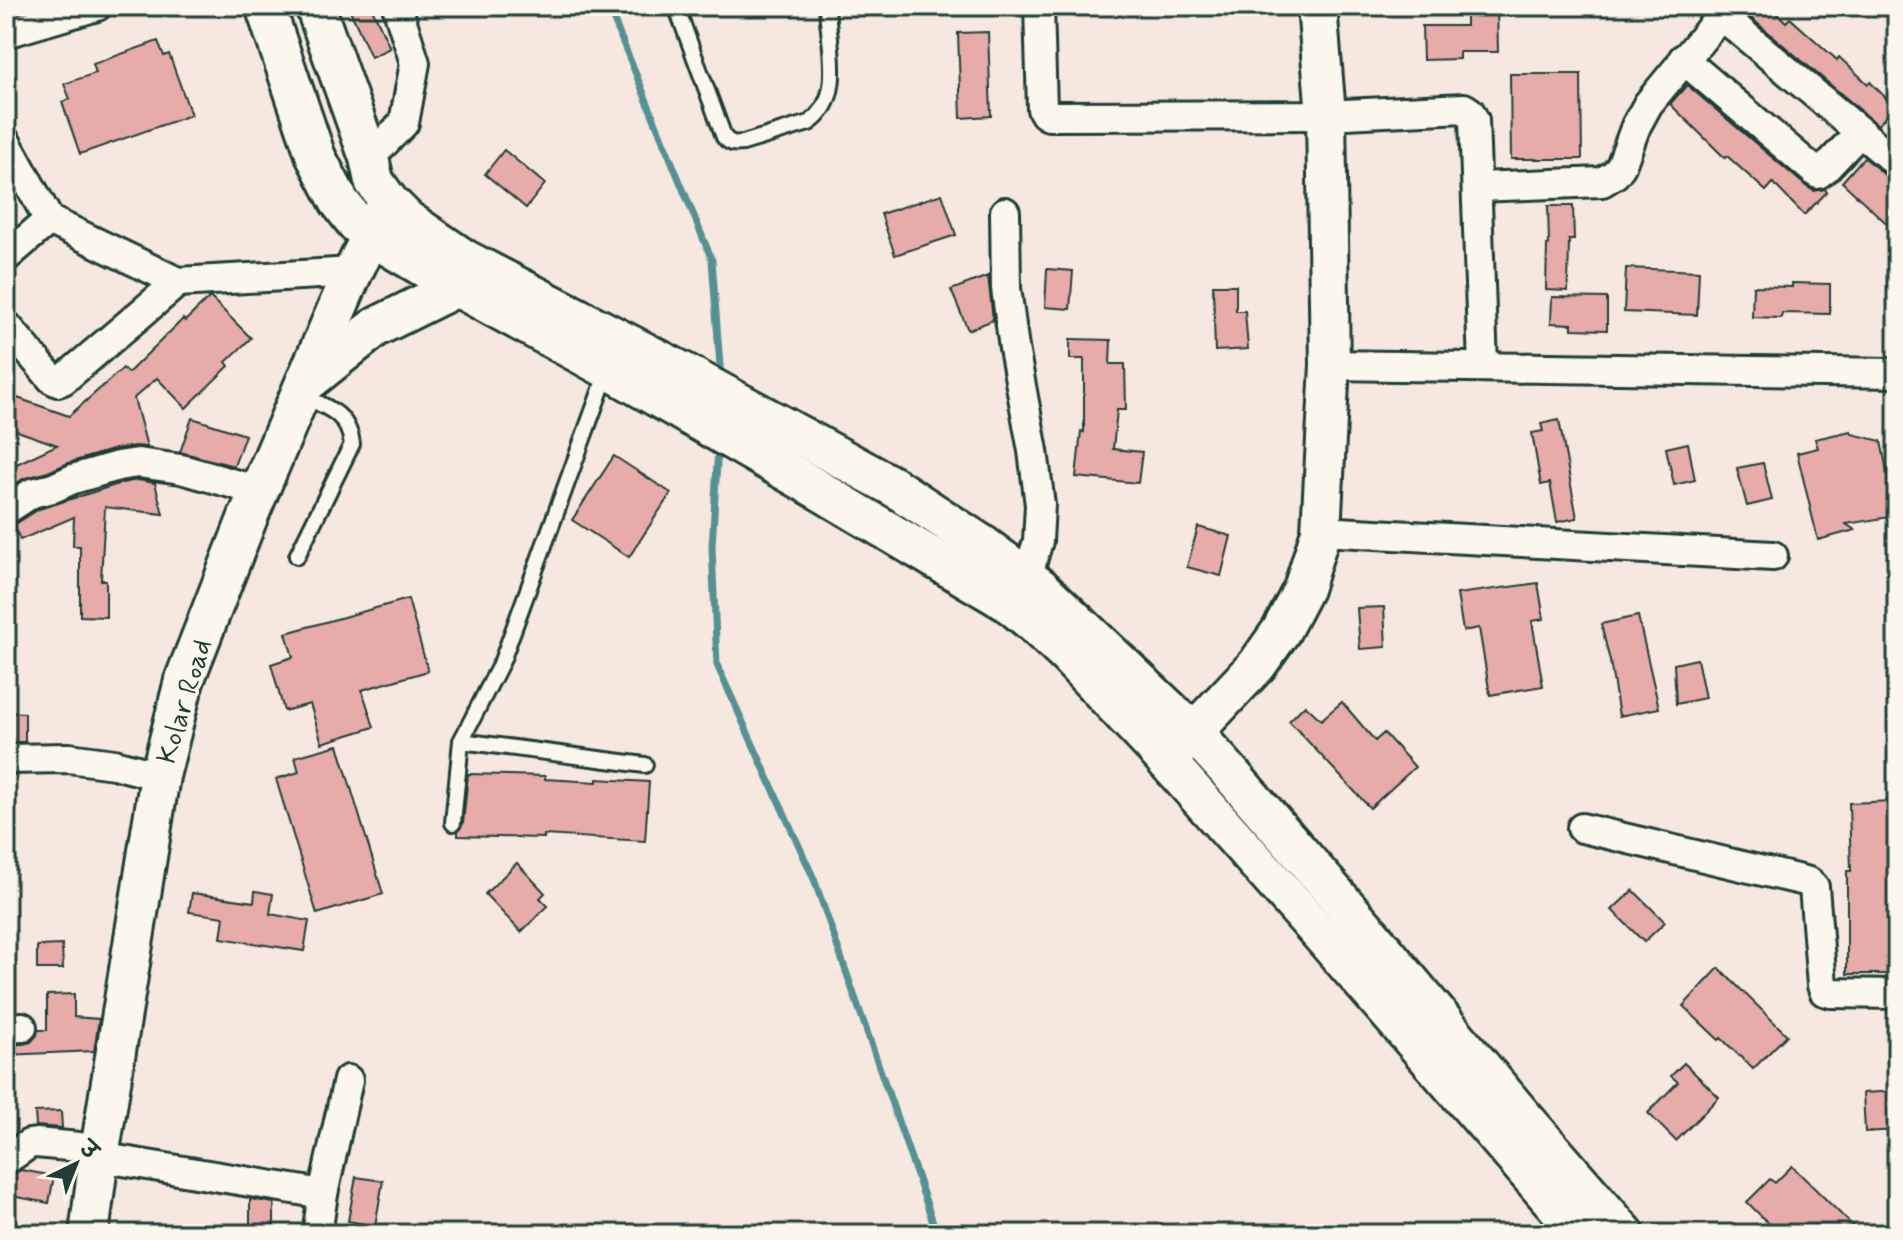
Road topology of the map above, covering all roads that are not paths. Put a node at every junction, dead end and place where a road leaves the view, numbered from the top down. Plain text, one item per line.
1 (97, 6) edge
2 (265, 6) edge
3 (315, 6) edge
4 (397, 6) edge
5 (676, 6) edge
6 (827, 6) edge
7 (1039, 6) edge
8 (1317, 6) edge
9 (1725, 11) edge
10 (6, 33) edge
11 (1683, 59) junction
12 (1326, 115) junction
13 (1860, 132) junction
14 (6, 142) edge
15 (369, 158) junction
16 (1897, 163) edge
17 (1477, 187) junction
18 (389, 202) junction
19 (1005, 212) dead end
20 (49, 220) junction
21 (371, 235) junction
22 (6, 257) edge
23 (353, 272) junction
24 (178, 282) junction
25 (457, 287) junction
26 (6, 325) edge
27 (1330, 365) junction
28 (1483, 366) junction
29 (608, 369) junction
30 (1897, 373) edge
31 (302, 390) junction
32 (259, 491) junction
33 (6, 510) edge
34 (1321, 531) junction
35 (297, 556) dead end
36 (1773, 556) dead end
37 (1027, 578) junction
38 (1194, 733) junction
39 (461, 741) junction
40 (6, 759) edge
41 (1167, 761) junction
42 (645, 765) dead end
43 (160, 776) junction
44 (453, 823) dead end
45 (1582, 828) dead end
46 (1897, 994) edge
47 (348, 1080) dead end
48 (100, 1153) junction
49 (6, 1160) edge
50 (323, 1194) junction
51 (89, 1234) edge
52 (317, 1234) edge
53 (1581, 1234) edge
54 (1625, 1234) edge

1 - 10 street
2 - 21 main road
3 - 15 main road
4 - 15 street
5 - 6 lane
7 - 12 street
8 - 12 main road
9 - 11 street
9 - 13 street
11 - 13 street
11 - 17 street
12 - 17 street
12 - 27 main road
13 - 16 street
14 - 20 street
15 - 18 main road
17 - 28 street
18 - 21 main road, Kolar Road
18 - 37 main road
19 - 37 street
20 - 22 street
20 - 24 street
21 - 23 main road, Kolar Road
21 - 25 main road
23 - 24 street
23 - 31 main road, Kolar Road
24 - 26 street
25 - 29 main road
25 - 31 main road
27 - 28 street
27 - 34 main road
28 - 30 street
29 - 39 lane
29 - 41 main road
31 - 32 main road, Kolar Road
31 - 35 lane
32 - 33 street
32 - 43 main road, Kolar Road
34 - 36 street
34 - 38 main road
37 - 38 main road
38 - 41 main road
38 - 54 main road
39 - 42 lane
39 - 44 lane
40 - 43 street
41 - 53 main road
43 - 48 main road, Kolar Road
45 - 46 street
47 - 50 street
48 - 49 street
48 - 50 street
48 - 51 main road, Kolar Road
50 - 52 street

